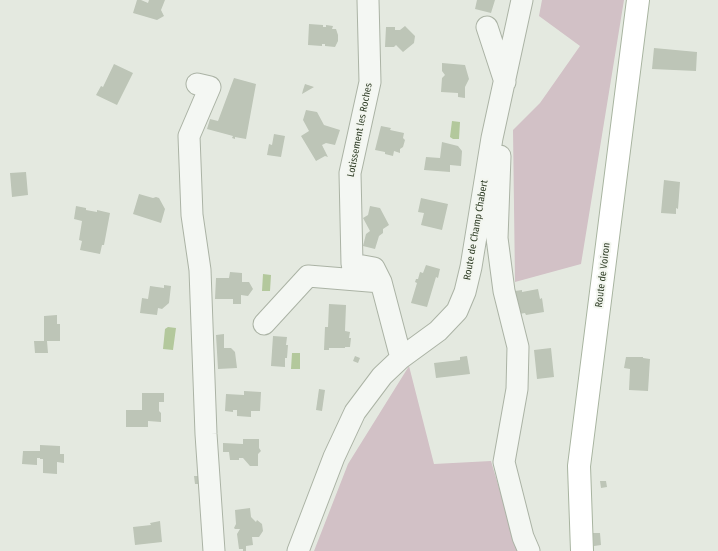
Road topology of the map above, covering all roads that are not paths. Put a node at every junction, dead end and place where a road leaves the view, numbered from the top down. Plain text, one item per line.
1 (368, 0) edge
2 (522, 0) edge
3 (638, 0) edge
4 (487, 27) dead end
5 (505, 82) junction
6 (196, 84) dead end
7 (492, 138) junction
8 (381, 282) junction
9 (264, 324) dead end
10 (401, 358) junction
11 (214, 551) edge
12 (298, 551) edge
13 (528, 551) edge
14 (582, 551) edge

1 - 8 street, Lotissement les Roches
2 - 5 street, Route de Champ Chabert
3 - 14 main road, Route de Voiron
4 - 5 street
5 - 7 street, Route de Champ Chabert
6 - 11 street
7 - 10 street, Route de Champ Chabert
7 - 13 street
8 - 9 street
8 - 10 street, Lotissement les Roches
10 - 12 street, Route de Champ Chabert

